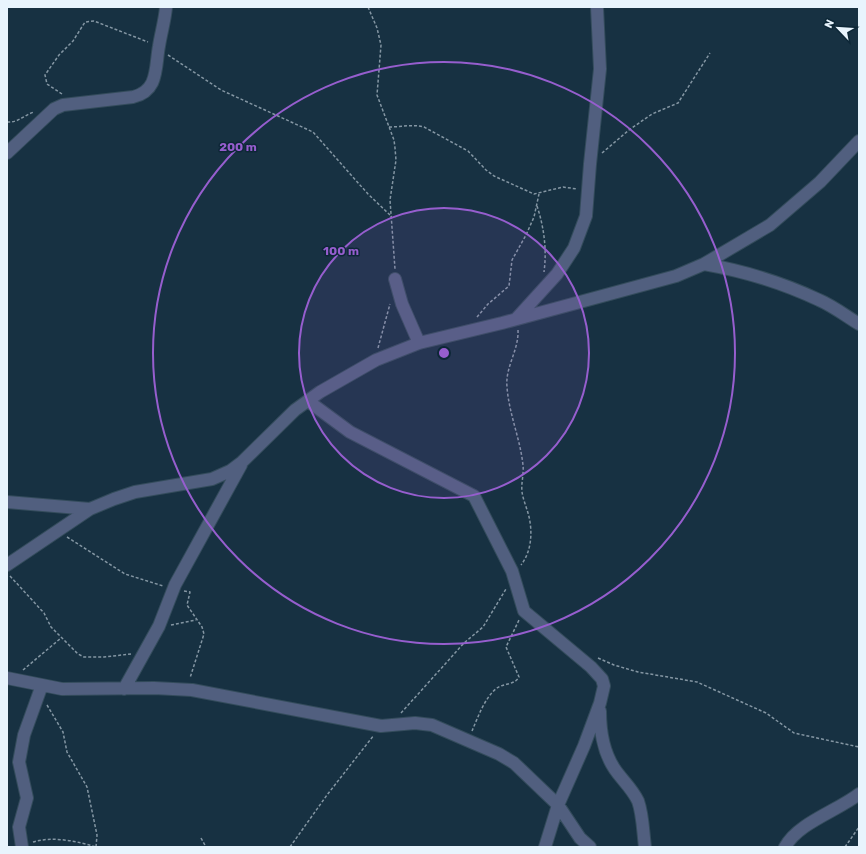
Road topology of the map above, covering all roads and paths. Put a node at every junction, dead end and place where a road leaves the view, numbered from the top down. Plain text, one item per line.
1 (166, 7) edge
2 (368, 7) edge
3 (597, 7) edge
4 (159, 46) junction
5 (710, 53) dead end
6 (63, 105) junction
7 (35, 112) dead end
8 (7, 122) edge
9 (389, 127) junction
10 (859, 140) edge
11 (7, 153) edge
12 (590, 164) junction
13 (588, 192) junction
14 (540, 194) junction
15 (537, 204) junction
16 (390, 215) junction
17 (704, 264) junction
18 (544, 273) dead end
19 (395, 280) joint
20 (392, 298) dead end
21 (517, 318) junction
22 (859, 324) edge
23 (464, 332) junction
24 (419, 343) junction
25 (376, 360) junction
26 (308, 400) junction
27 (242, 462) junction
28 (7, 502) edge
29 (90, 510) junction
30 (58, 531) junction
31 (7, 565) edge
32 (7, 573) edge
33 (514, 576) junction
34 (174, 588) junction
35 (524, 611) junction
36 (198, 620) junction
37 (159, 626) junction
38 (61, 638) junction
39 (144, 654) junction
40 (596, 657) dead end
41 (10, 679) edge
42 (41, 689) junction
43 (124, 689) junction
44 (185, 689) junction
45 (600, 703) junction
46 (386, 726) junction
47 (468, 740) junction
48 (859, 747) edge
49 (859, 794) edge
50 (558, 805) junction
51 (859, 827) edge
52 (201, 838) dead end
53 (22, 846) edge
54 (96, 847) edge
55 (206, 847) edge
56 (290, 847) edge
57 (545, 847) edge
58 (590, 847) edge
59 (645, 847) edge
60 (785, 847) edge
61 (845, 847) edge

1 - 4 street
2 - 9 path
3 - 12 street
4 - 6 street
4 - 6 path
4 - 16 path
5 - 12 path
6 - 11 street
7 - 8 path
9 - 14 path
9 - 16 path
10 - 17 street
12 - 13 street
13 - 14 path
13 - 21 street
14 - 15 path
15 - 18 path
15 - 23 path
16 - 19 path
17 - 21 street
17 - 22 street
19 - 24 street
20 - 25 path
21 - 23 street
21 - 33 path
23 - 24 street
24 - 25 street
25 - 26 street
26 - 27 street
26 - 33 street
27 - 29 street
27 - 34 street
28 - 29 street
29 - 30 street
30 - 31 street
30 - 34 path
32 - 38 path
33 - 35 street
33 - 46 path
34 - 36 path
34 - 37 street
35 - 45 street
35 - 47 path
36 - 37 path
36 - 44 path
37 - 39 street
38 - 39 path
38 - 41 path
39 - 43 street
40 - 48 path
41 - 42 street
42 - 43 street
42 - 53 street
42 - 54 path
43 - 44 street
44 - 46 street
45 - 50 street
45 - 59 street
46 - 47 street
46 - 56 path
47 - 50 street
49 - 60 street
50 - 57 street
50 - 58 street
51 - 61 path
52 - 55 path
53 - 54 path

